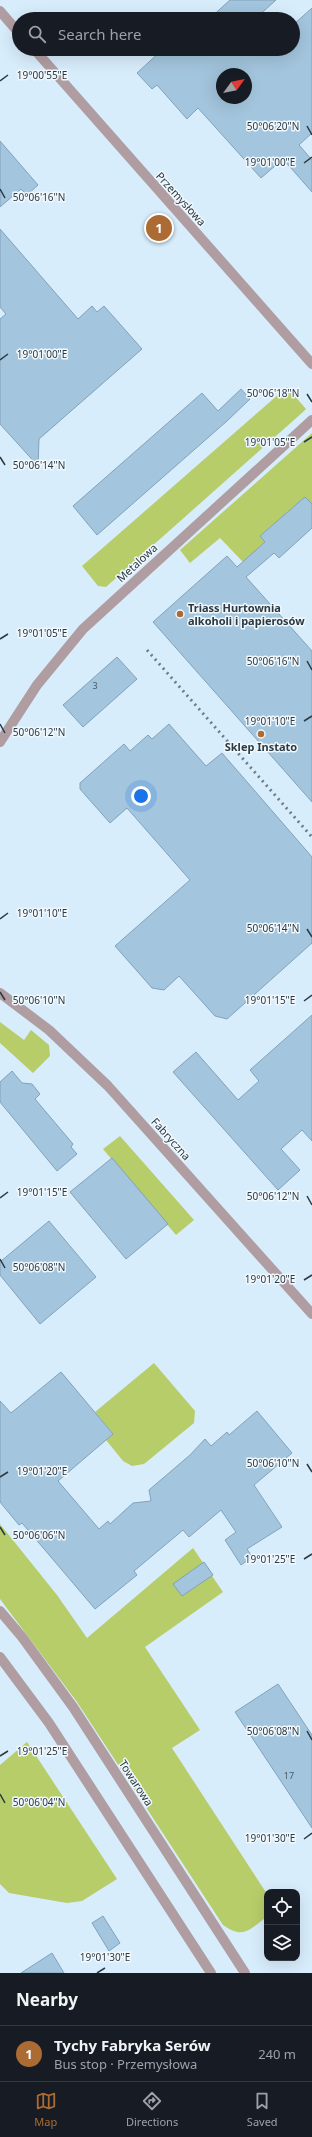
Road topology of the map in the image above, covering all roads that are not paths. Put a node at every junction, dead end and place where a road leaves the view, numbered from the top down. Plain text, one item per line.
1 (0, 11) edge
2 (12, 25) edge
3 (40, 56) edge
4 (312, 364) edge
5 (312, 420) edge
6 (0, 742) edge
7 (0, 993) edge
8 (312, 1314) edge
9 (0, 1611) edge
10 (0, 1657) edge
11 (211, 1973) edge
12 (244, 1973) edge

1 - 2 street
3 - 4 street, Przemysłowa
5 - 6 street, Metalowa
7 - 8 street, Fabryczna
9 - 12 street, Towarowa
10 - 11 street

